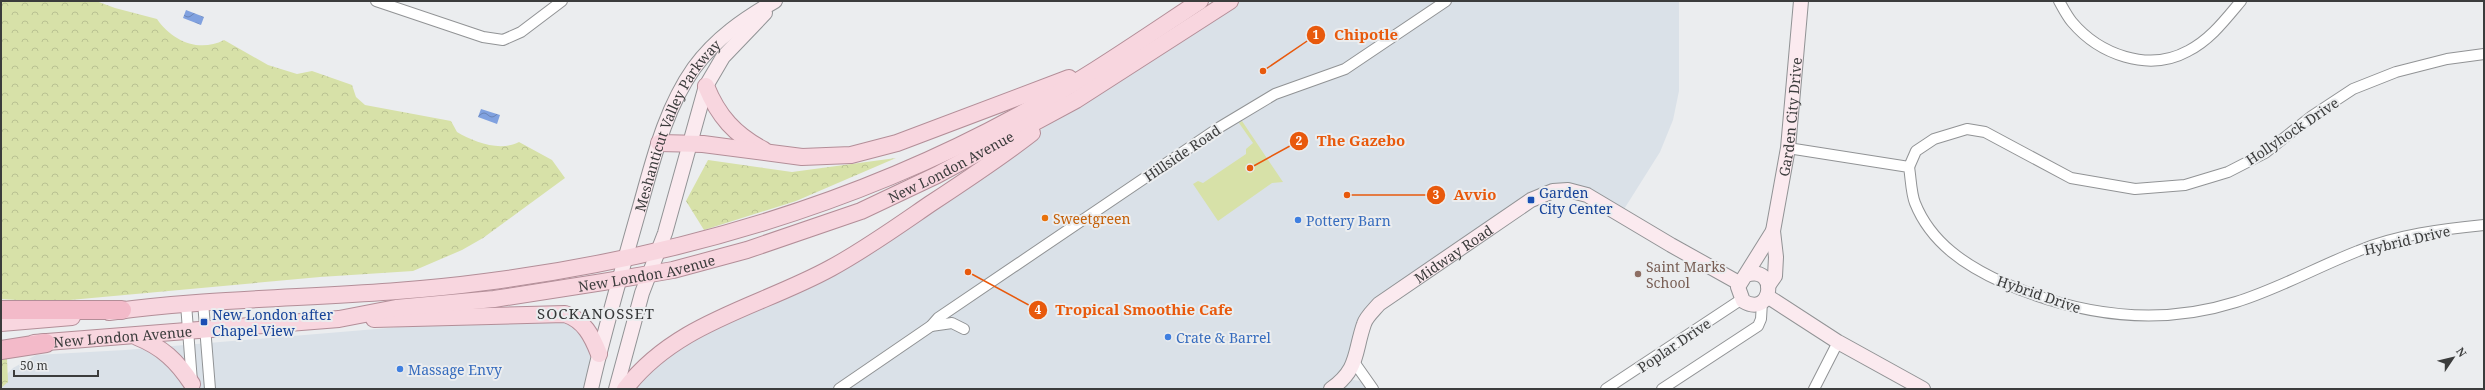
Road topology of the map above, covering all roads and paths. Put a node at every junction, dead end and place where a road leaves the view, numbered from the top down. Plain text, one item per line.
1 (376, 1) edge
2 (562, 1) edge
3 (776, 1) edge
4 (1200, 1) edge
5 (1230, 1) edge
6 (1446, 1) edge
7 (1801, 1) edge
8 (2059, 1) edge
9 (2241, 1) edge
10 (2484, 54) edge
11 (1099, 67) junction
12 (706, 86) junction
13 (1076, 100) junction
14 (659, 143) junction
15 (689, 144) junction
16 (1788, 148) junction
17 (770, 153) junction
18 (1909, 168) junction
19 (2484, 225) edge
20 (1773, 231) junction
21 (659, 251) junction
22 (626, 258) junction
23 (650, 274) junction
24 (620, 279) junction
25 (1742, 279) junction
26 (1766, 295) junction
27 (1742, 300) junction
28 (203, 302) junction
29 (186, 304) junction
30 (1, 310) edge
31 (122, 310) junction
32 (339, 319) junction
33 (1, 324) edge
34 (931, 326) junction
35 (964, 329) dead end
36 (197, 331) junction
37 (136, 336) junction
38 (1838, 342) junction
39 (1, 343) edge
40 (46, 343) junction
41 (1, 350) edge
42 (599, 354) junction
43 (1354, 362) junction
44 (192, 386) edge
45 (210, 389) edge
46 (591, 389) edge
47 (616, 389) edge
48 (625, 389) edge
49 (839, 389) edge
50 (1331, 389) edge
51 (1373, 389) edge
52 (1606, 389) edge
53 (1662, 389) edge
54 (1814, 389) edge
55 (1922, 389) edge

1 - 2 street
3 - 12 street, Meshanticut Valley Parkway
3 - 14 street, Meshanticut Valley Parkway
4 - 11 main road, New London Avenue
5 - 13 main road, New London Avenue
6 - 34 street, Hillside Road
7 - 16 street, Garden City Drive
8 - 9 street
10 - 18 street, Hollyhock Drive
11 - 17 main road
11 - 21 main road, New London Avenue
12 - 15 street, Meshanticut Valley Parkway
12 - 17 main road
13 - 23 main road, New London Avenue
13 - 48 main road
14 - 15 main road
14 - 22 street, Meshanticut Valley Parkway
15 - 17 main road
15 - 21 street, Meshanticut Valley Parkway
16 - 18 street
16 - 20 street, Garden City Drive
18 - 19 street, Hybrid Drive
20 - 25 street, Garden City Drive
20 - 26 street, Garden City Drive
21 - 22 main road, New London Avenue
21 - 23 street, Meshanticut Valley Parkway
22 - 24 street, Meshanticut Valley Parkway
22 - 28 main road, New London Avenue
23 - 24 main road, New London Avenue
23 - 47 street, Meshanticut Valley Parkway
24 - 32 main road, New London Avenue
24 - 42 street, Meshanticut Valley Parkway
25 - 26 street
25 - 27 street
25 - 43 street, Midway Road
26 - 27 street
26 - 38 street
26 - 53 street
27 - 52 street, Poplar Drive
28 - 29 main road, New London Avenue
28 - 36 street
29 - 31 main road, New London Avenue
29 - 36 street
30 - 31 highway
31 - 33 main road, New London Avenue
32 - 36 main road, New London Avenue
32 - 42 main road
34 - 35 street, Hillside Road
34 - 49 street, Hillside Road
36 - 37 main road, New London Avenue
36 - 44 street
36 - 45 street
37 - 40 main road, New London Avenue
37 - 44 main road
38 - 54 street
38 - 55 street
39 - 40 main road, New London Avenue
40 - 41 highway
42 - 46 street, Meshanticut Valley Parkway
43 - 50 street, Midway Road
43 - 51 street

